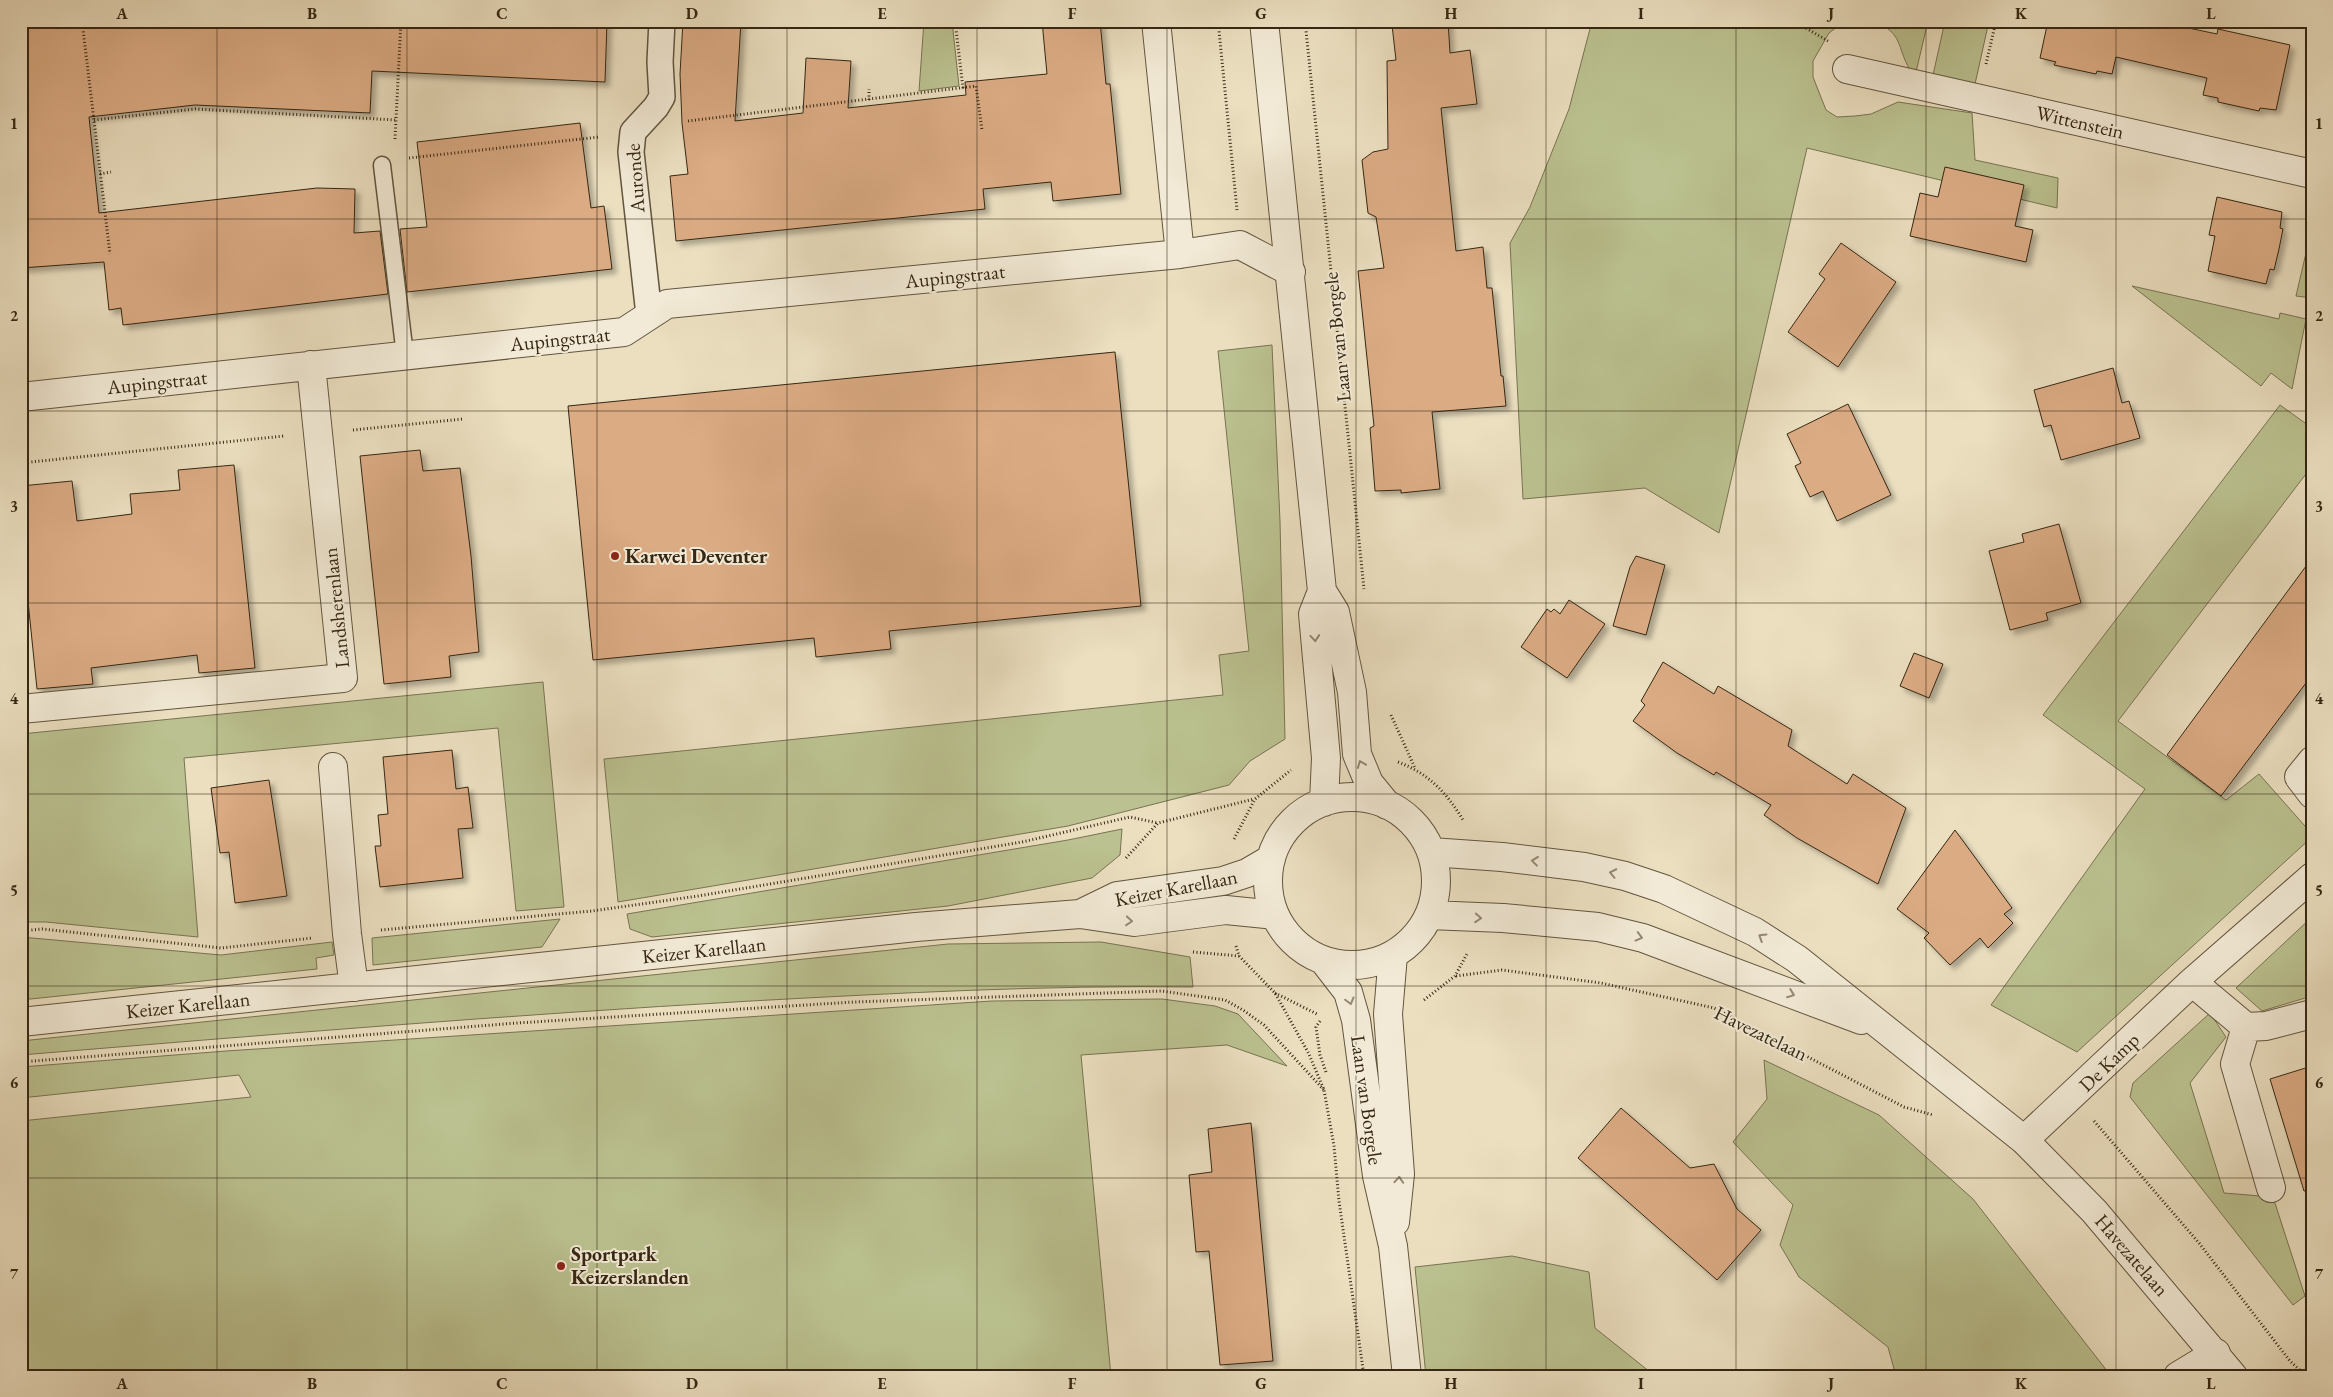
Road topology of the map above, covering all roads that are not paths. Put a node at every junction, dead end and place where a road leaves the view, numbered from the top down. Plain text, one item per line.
1 (662, 21) edge
2 (1156, 21) edge
3 (1264, 21) edge
4 (1847, 69) dead end
5 (388, 162) road end
6 (2312, 174) edge
7 (1180, 254) junction
8 (1291, 272) junction
9 (649, 315) junction
10 (405, 355) junction
11 (311, 365) junction
12 (21, 397) edge
13 (1322, 591) junction
14 (21, 709) edge
15 (2312, 760) edge
16 (333, 767) dead end
17 (2312, 794) edge
18 (1324, 802) junction
19 (1387, 805) junction
20 (1431, 852) junction
21 (1271, 859) junction
22 (2312, 877) edge
23 (1080, 914) junction
24 (1275, 915) junction
25 (1429, 915) junction
26 (1393, 955) junction
27 (1324, 961) junction
28 (2192, 982) junction
29 (354, 987) junction
30 (2312, 1014) edge
31 (21, 1022) edge
32 (2246, 1028) junction
33 (1885, 1029) junction
34 (2024, 1140) junction
35 (2271, 1188) dead end
36 (1393, 1246) junction
37 (2216, 1354) junction
38 (1407, 1376) edge
39 (2178, 1376) edge
40 (2233, 1376) edge

1 - 9 street, Auronde
2 - 7 street
3 - 8 street, Laan van Borgele
4 - 6 street, Wittenstein
5 - 10 lane
7 - 8 street, Aupingstraat
7 - 9 street, Aupingstraat
8 - 13 street, Laan van Borgele
9 - 10 street, Aupingstraat
10 - 11 street, Aupingstraat
11 - 12 street, Aupingstraat
11 - 14 street, Landsherenlaan
13 -> 18 street, Laan van Borgele
19 -> 13 street, Laan van Borgele
15 - 17 street
16 - 29 street
18 - 19 street
18 - 21 street
19 - 20 street
20 - 25 street
33 -> 20 street, Havezatelaan
21 - 23 street, Keizer Karellaan
21 - 24 street
22 - 28 street, De Kamp
23 -> 24 street, Keizer Karellaan
23 - 29 street, Keizer Karellaan
24 - 27 street
25 - 26 street
25 -> 33 street, Havezatelaan
26 - 27 street
36 -> 26 street, Laan van Borgele
27 -> 36 street, Laan van Borgele
28 - 32 street
28 - 34 street, De Kamp
29 - 31 street, Keizer Karellaan
30 - 32 street
32 - 35 street
33 - 34 street, Havezatelaan
34 - 37 street, Havezatelaan
36 - 38 street, Laan van Borgele
37 - 39 street
37 - 40 street, Havezatelaan

